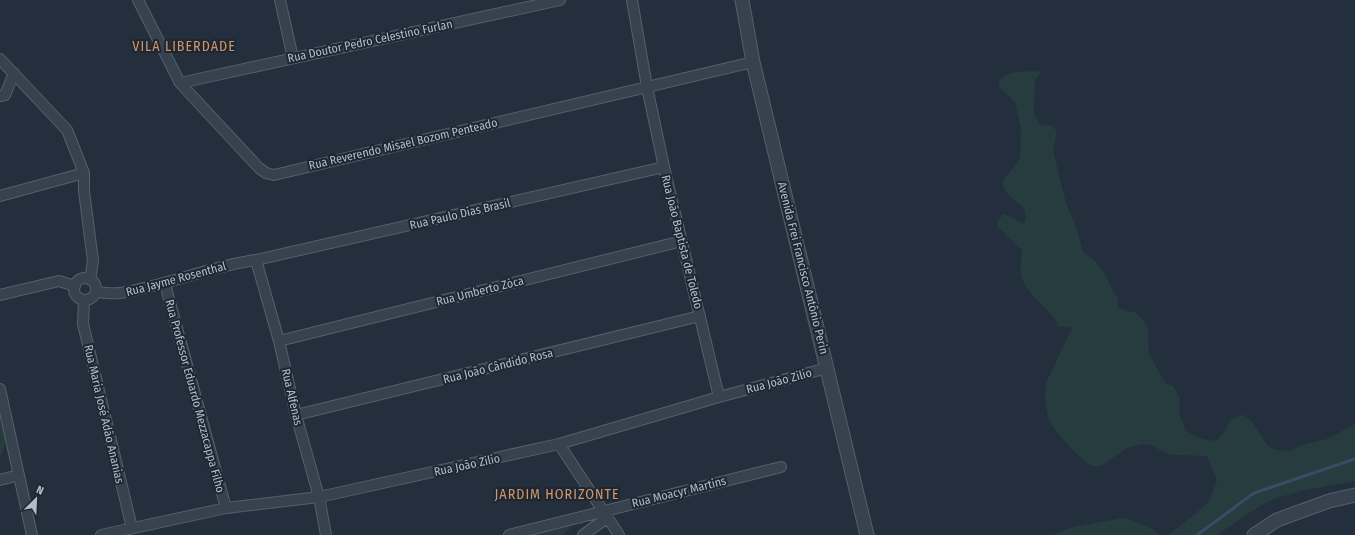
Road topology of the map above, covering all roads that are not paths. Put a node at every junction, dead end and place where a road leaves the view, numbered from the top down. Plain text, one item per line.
1 (138, 0) edge
2 (280, 0) edge
3 (560, 0) edge
4 (632, 0) edge
5 (742, 0) edge
6 (293, 58) junction
7 (0, 59) edge
8 (753, 62) junction
9 (14, 73) junction
10 (180, 83) junction
11 (647, 87) junction
12 (0, 96) edge
13 (664, 167) junction
14 (84, 173) junction
15 (0, 196) edge
16 (682, 241) junction
17 (256, 260) junction
18 (90, 280) junction
19 (165, 284) junction
20 (75, 286) junction
21 (96, 292) junction
22 (0, 294) edge
23 (84, 300) junction
24 (700, 316) junction
25 (279, 341) junction
26 (827, 368) junction
27 (0, 388) edge
28 (720, 396) junction
29 (296, 415) junction
30 (559, 444) junction
31 (781, 467) dead end
32 (19, 475) junction
33 (0, 480) edge
34 (1355, 495) edge
35 (319, 497) junction
36 (226, 508) junction
37 (605, 514) junction
38 (132, 528) junction
39 (32, 535) edge
40 (101, 535) edge
41 (326, 535) edge
42 (508, 535) edge
43 (582, 535) edge
44 (619, 535) edge
45 (867, 535) edge
46 (1254, 535) edge

1 - 10 street, Rua Reverendo Misael Bozom Penteado
2 - 6 street
3 - 6 street, Rua Doutor Pedro Celestino Furlan
4 - 11 street, Rua João Baptista de Toledo
5 - 8 street, Avenida Frei Francisco Antônio Perin
6 - 10 street, Rua Doutor Pedro Celestino Furlan
7 - 9 street
8 - 11 street, Rua Reverendo Misael Bozom Penteado
8 - 26 street, Avenida Frei Francisco Antônio Perin
9 - 12 street
9 - 14 street
10 - 11 street, Rua Reverendo Misael Bozom Penteado
11 - 13 street, Rua João Baptista de Toledo
13 - 16 street, Rua João Baptista de Toledo
13 - 17 street, Rua Paulo Dias Brasil
14 - 15 street
14 - 18 street
16 - 24 street, Rua João Baptista de Toledo
16 - 25 street, Rua Umberto Zóca
17 - 19 street, Rua Jayme Rosenthal
17 - 25 street, Rua Alfenas
18 - 20 street
18 - 21 street
19 - 21 street, Rua Jayme Rosenthal
19 - 36 street, Rua Professor Eduardo Mezzacappa Filho
20 - 22 street
20 - 23 street
21 - 23 street
23 - 38 street, Rua Maria José Adão Ananias
24 - 28 street, Rua João Baptista de Toledo
24 - 29 street, Rua João Cândido Rosa
25 - 29 street, Rua Alfenas
26 - 28 street, Rua João Zilio
26 - 45 street, Avenida Frei Francisco Antônio Perin
27 - 32 street
28 - 30 street, Rua João Zilio
29 - 35 street, Rua Alfenas
30 - 35 street, Rua João Zilio
30 - 37 street
31 - 37 street, Rua Moacyr Martins
32 - 33 street
32 - 39 street
34 - 46 street
35 - 36 street, Rua João Zilio
35 - 41 street, Rua Alfenas
36 - 38 street, Rua João Zilio
37 - 42 street, Rua Moacyr Martins
37 - 43 street
37 - 44 street
38 - 40 street, Rua João Zilio

